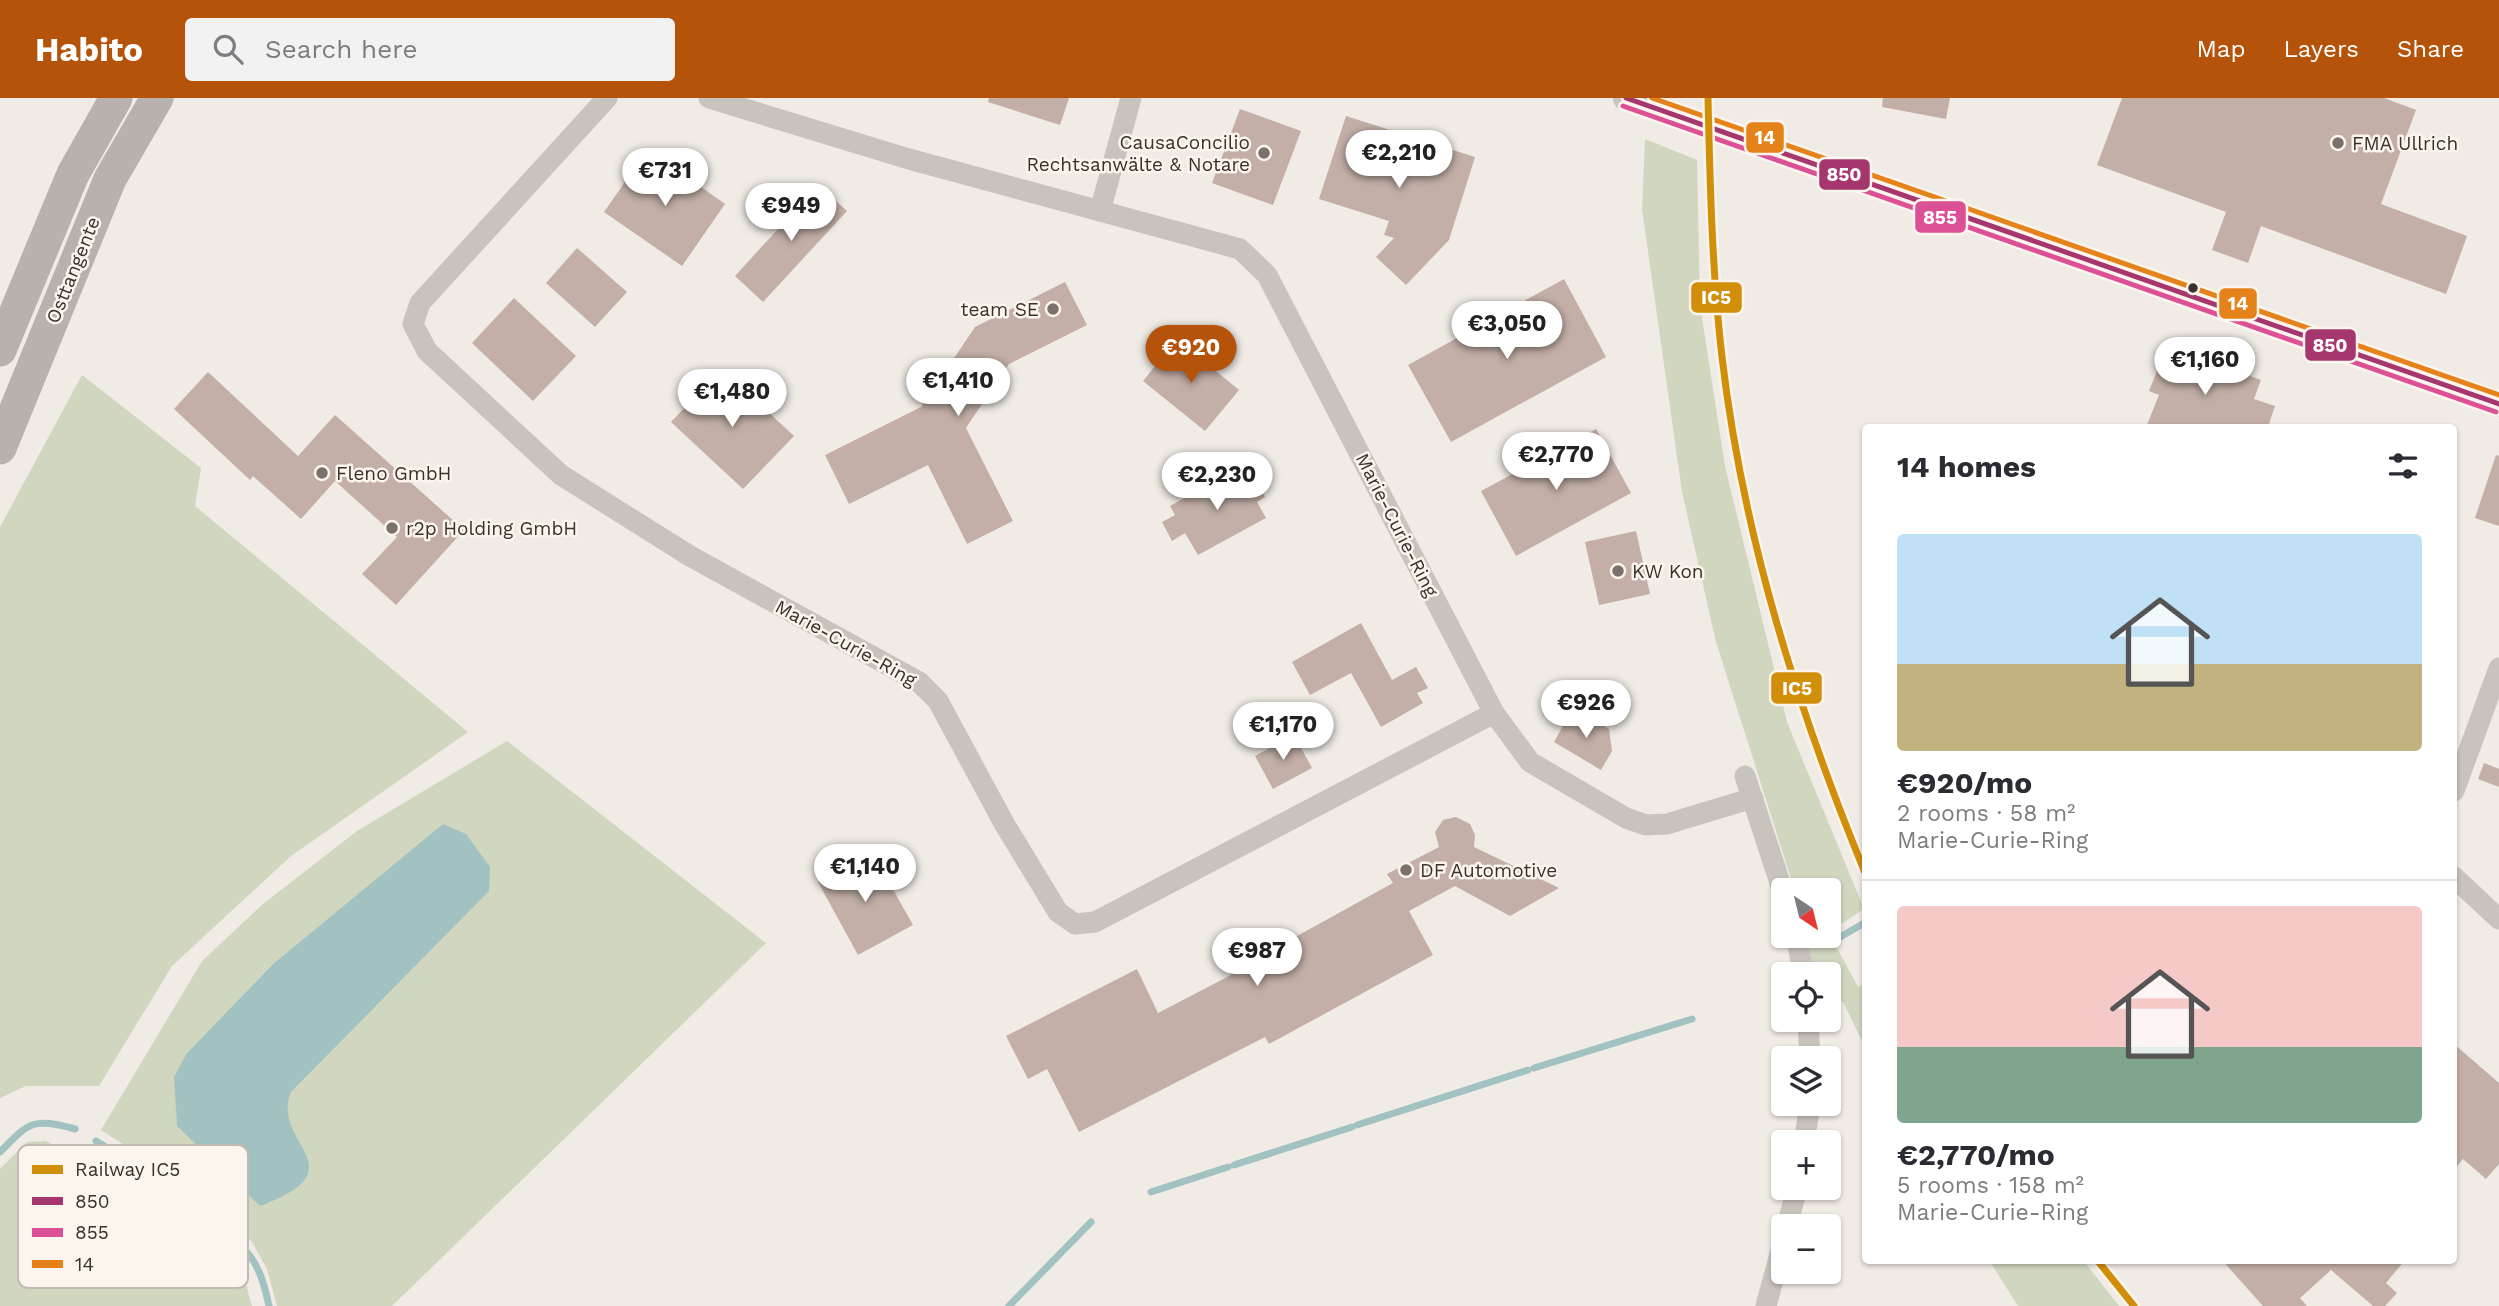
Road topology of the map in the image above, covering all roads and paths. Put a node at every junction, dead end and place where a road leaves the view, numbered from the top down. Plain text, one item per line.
1 (116, 98) edge
2 (156, 98) edge
3 (607, 98) edge
4 (709, 98) edge
5 (1130, 98) edge
6 (1637, 102) edge
7 (1100, 211) junction
8 (0, 350) edge
9 (2499, 404) edge
10 (0, 448) edge
11 (2499, 668) edge
12 (1494, 713) junction
13 (1745, 776) dead end
14 (2457, 783) edge
15 (1753, 798) junction
16 (1779, 878) edge
17 (2457, 880) edge
18 (2499, 919) edge
19 (1772, 1284) edge
20 (1766, 1306) edge

1 - 8 main road, Osttangente
2 - 10 main road, Osttangente
3 - 12 street, Marie-Curie-Ring
4 - 7 street, Marie-Curie-Ring
5 - 7 street
6 - 9 street
7 - 12 street, Marie-Curie-Ring
11 - 14 street
12 - 15 street, Marie-Curie-Ring
13 - 15 street
15 - 16 street
17 - 18 street
19 - 20 street

